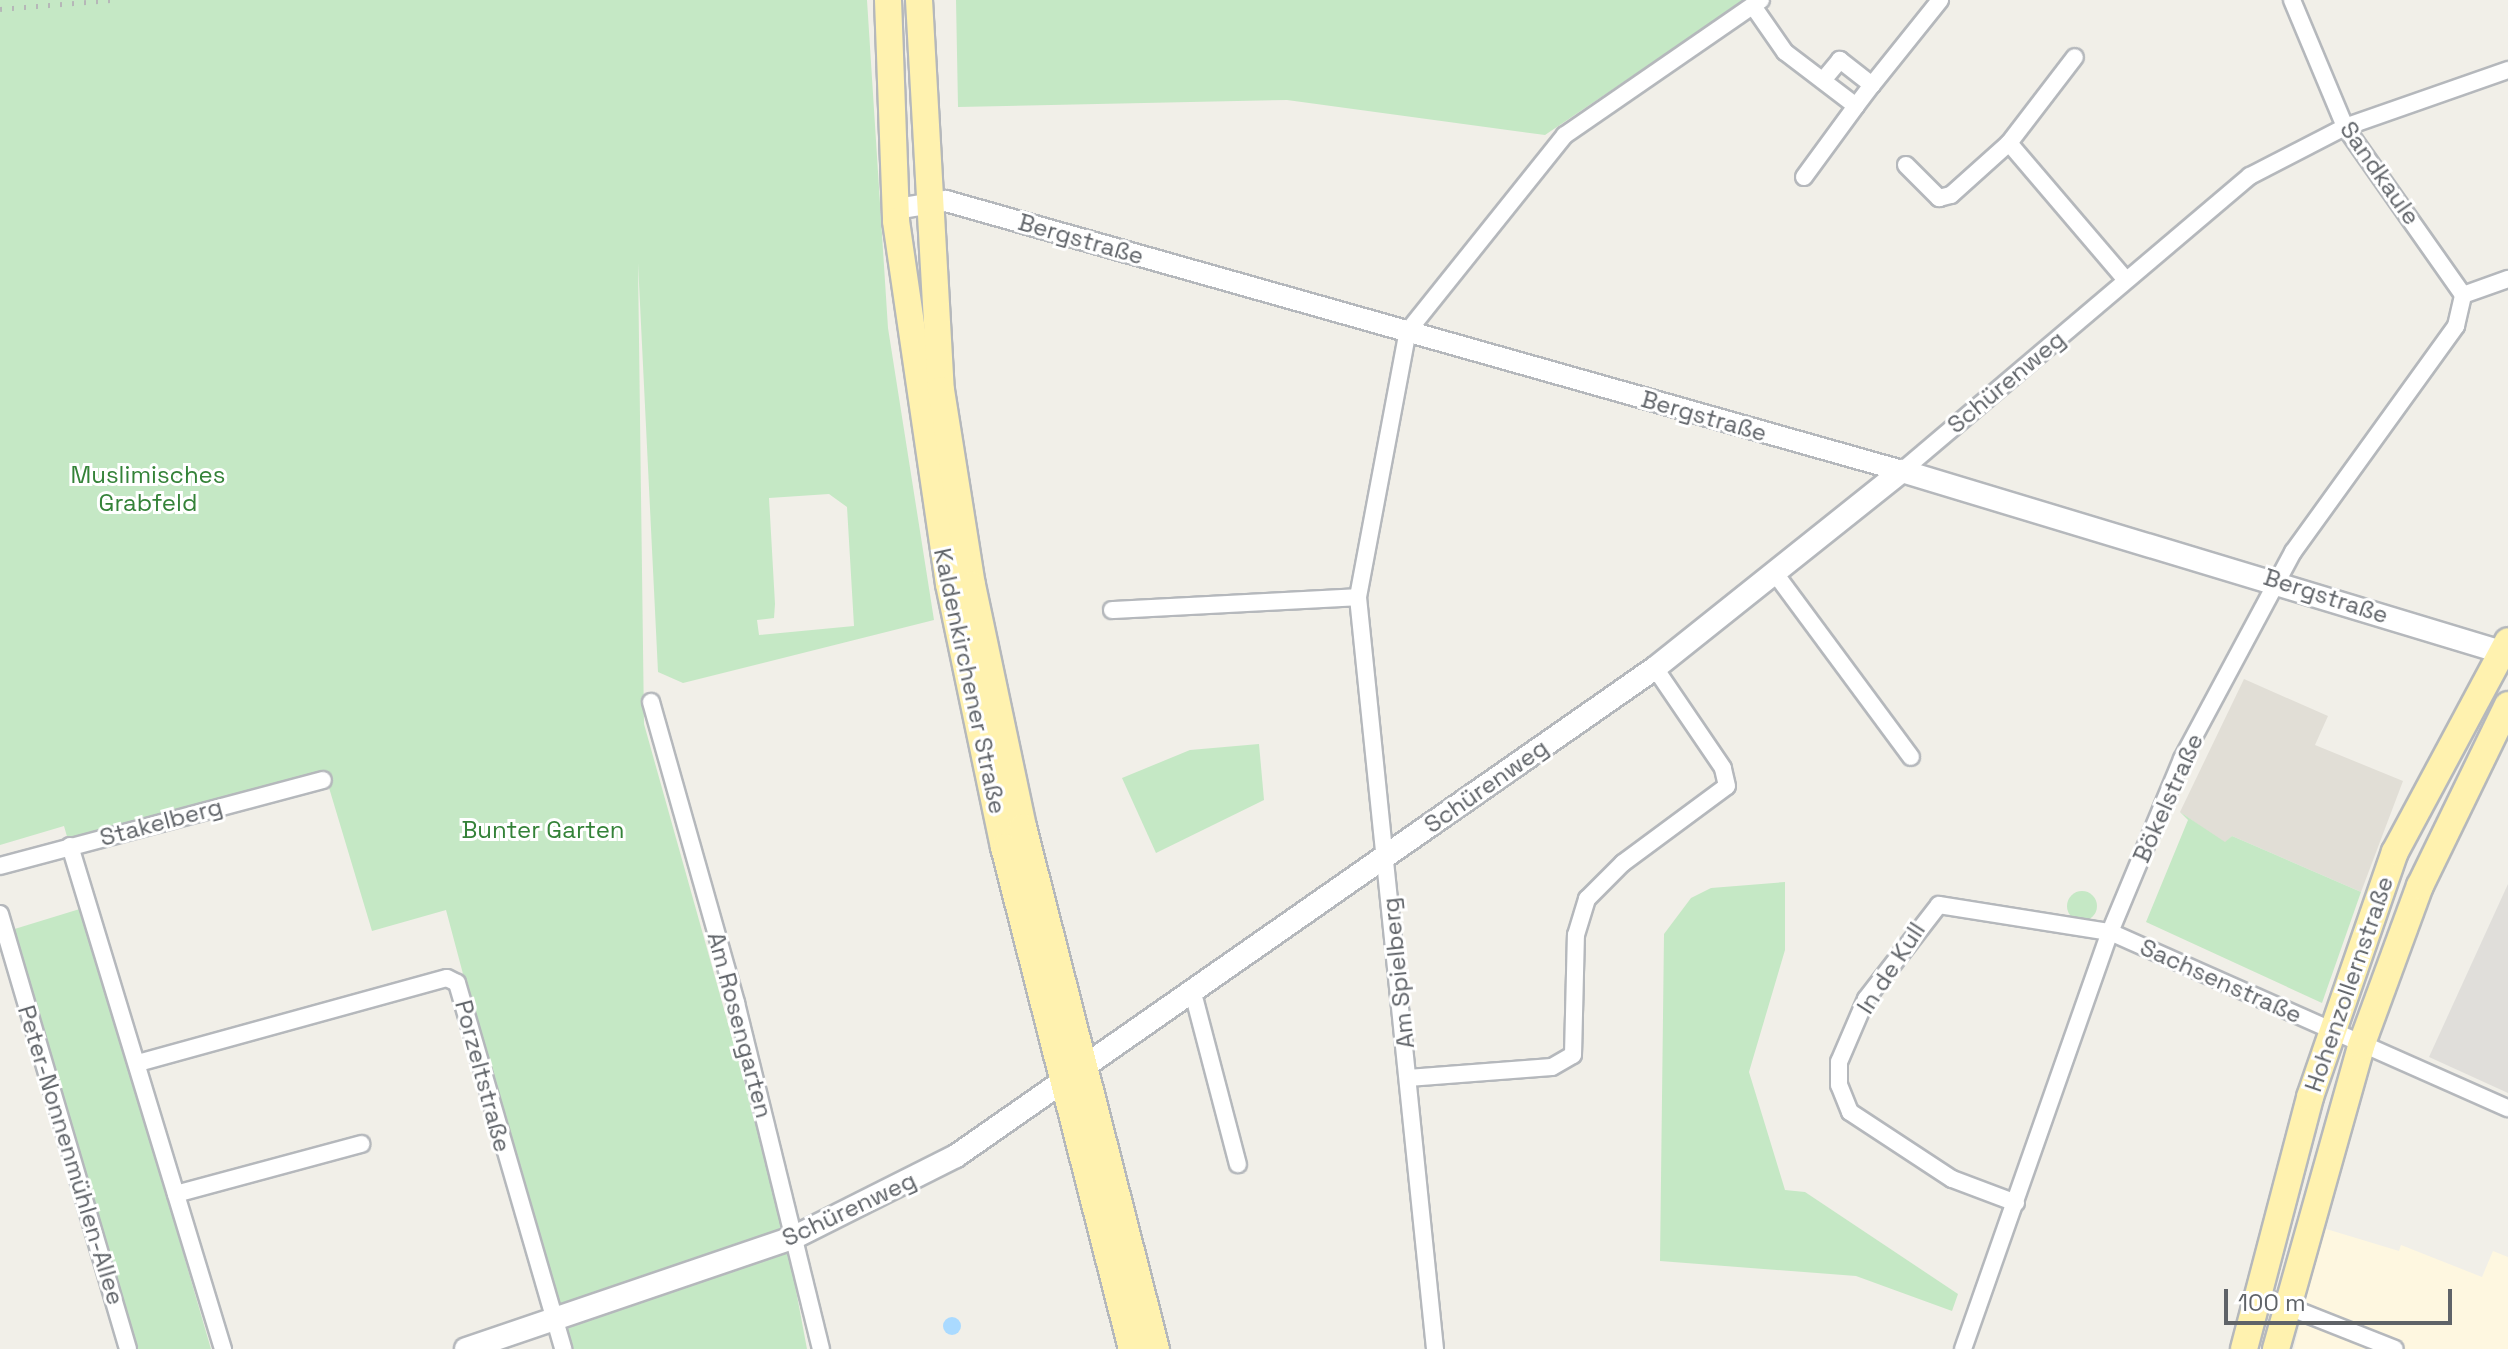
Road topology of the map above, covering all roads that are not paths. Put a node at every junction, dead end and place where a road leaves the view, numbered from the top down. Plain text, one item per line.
1 (888, 0) edge
2 (1940, 0) edge
3 (2292, 0) edge
4 (919, 1) edge
5 (1757, 3) edge
6 (2075, 57) dead end
7 (2508, 70) edge
8 (1823, 80) junction
9 (1872, 85) junction
10 (1856, 106) junction
11 (2345, 127) junction
12 (2009, 143) junction
13 (1906, 165) dead end
14 (1804, 177) dead end
15 (926, 203) junction
16 (896, 209) junction
17 (2508, 279) edge
18 (2126, 280) junction
19 (2463, 295) junction
20 (1408, 331) junction
21 (1902, 471) junction
22 (1777, 576) junction
23 (2277, 580) junction
24 (1358, 597) junction
25 (1112, 610) dead end
26 (2506, 649) edge
27 (1655, 668) junction
28 (651, 702) dead end
29 (2508, 705) edge
30 (1911, 757) dead end
31 (323, 780) dead end
32 (70, 846) junction
33 (1387, 856) junction
34 (0, 866) edge
35 (0, 914) edge
36 (2110, 932) junction
37 (1193, 993) junction
38 (2332, 1030) junction
39 (2361, 1046) junction
40 (138, 1063) junction
41 (1074, 1077) junction
42 (1408, 1078) junction
43 (2508, 1108) edge
44 (361, 1144) dead end
45 (1238, 1164) dead end
46 (176, 1194) junction
47 (2016, 1203) junction
48 (795, 1237) junction
49 (2256, 1294) junction
50 (2286, 1304) junction
51 (552, 1320) junction
52 (128, 1349) edge
53 (223, 1349) edge
54 (466, 1349) edge
55 (563, 1349) edge
56 (821, 1349) edge
57 (1132, 1349) edge
58 (1156, 1349) edge
59 (1435, 1349) edge
60 (1963, 1349) edge
61 (2244, 1349) edge
62 (2276, 1349) edge
63 (2395, 1349) edge

1 - 16 main road, Kaldenkirchener Straße
2 - 9 street
3 - 11 street, Sandkaule
4 - 15 main road, Kaldenkirchener Straße
5 - 8 street
5 - 20 street
6 - 12 street
7 - 11 street, Schürenweg
8 - 9 street
8 - 10 street
9 - 10 street
10 - 14 street
11 - 18 street, Schürenweg
11 - 19 street, Sandkaule
12 - 13 street
12 - 18 street
15 - 16 street, Bergstraße
15 - 20 street, Bergstraße
15 - 41 main road, Kaldenkirchener Straße
16 - 41 main road, Kaldenkirchener Straße
17 - 19 street
18 - 21 street, Schürenweg
19 - 23 street, Bökelstraße
20 - 21 street, Bergstraße
20 - 24 street, Am Spielberg
21 - 22 main road, Schürenweg
21 - 23 main road, Bergstraße
22 - 27 main road, Schürenweg
22 - 30 street
23 - 26 main road, Bergstraße
23 - 36 street, Bökelstraße
24 - 25 street
24 - 33 street, Am Spielberg
26 - 38 main road, Hohenzollernstraße
27 - 33 main road, Schürenweg
27 - 42 street
28 - 48 street, Am Rosengarten
29 - 39 main road, Hohenzollernstraße
31 - 32 street, Stakelberg
32 - 34 street, Stakelberg
32 - 40 street
33 - 37 main road, Schürenweg
33 - 42 street, Am Spielberg
35 - 52 street, Peter-Nonnenmühlen-Allee
36 - 38 street, Sachsenstraße
36 - 47 street, Bökelstraße
36 - 47 street, In de Kull
37 - 41 main road, Schürenweg
37 - 45 street
38 - 39 street, Sachsenstraße
38 - 49 main road, Hohenzollernstraße
39 - 43 street, Sachsenstraße
39 - 50 main road, Hohenzollernstraße
40 - 46 street
40 - 51 street, Porzeltstraße
41 - 48 main road, Schürenweg
41 - 57 main road, Kaldenkirchener Straße
41 - 58 main road, Kaldenkirchener Straße
42 - 59 street, Am Spielberg
44 - 46 street
46 - 53 street
47 - 60 street, Bökelstraße
48 - 51 main road, Schürenweg
48 - 56 street, Am Rosengarten
49 - 50 street
49 - 61 main road, Hohenzollernstraße
50 - 62 main road, Hohenzollernstraße
50 - 63 street
51 - 54 main road, Schürenweg
51 - 55 street, Porzeltstraße

